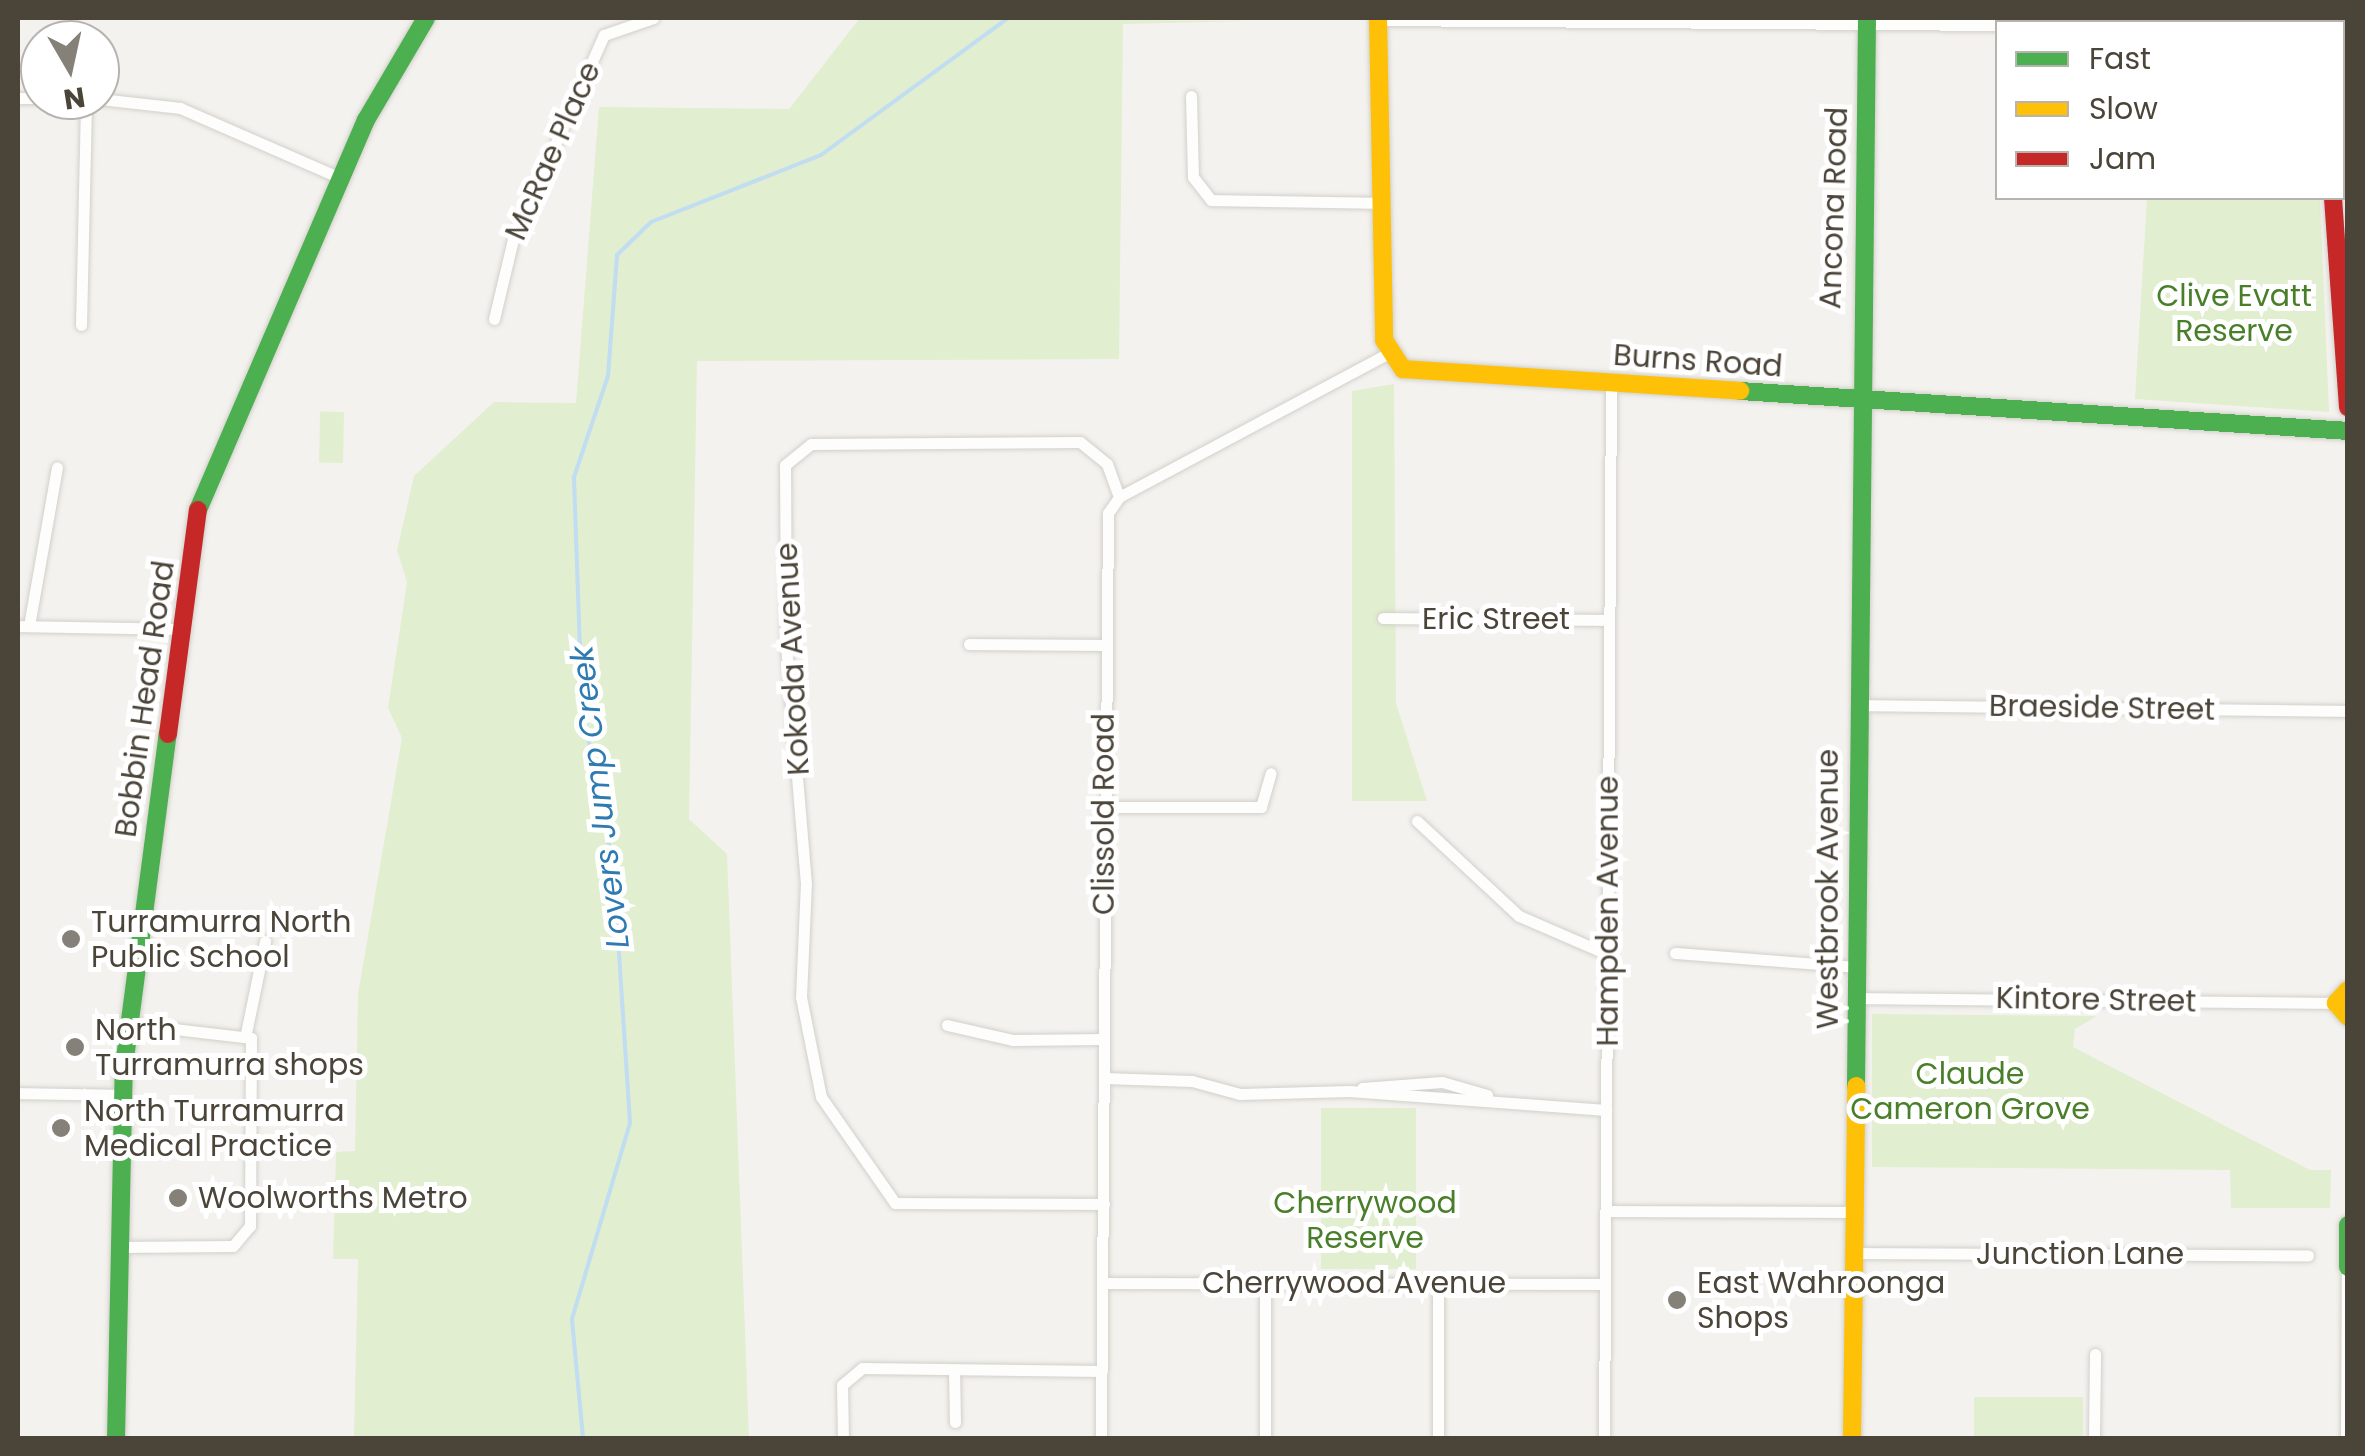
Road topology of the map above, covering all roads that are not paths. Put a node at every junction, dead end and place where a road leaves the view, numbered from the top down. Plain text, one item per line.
1 (426, 18) edge
2 (653, 18) edge
3 (1378, 19) edge
4 (1867, 21) edge
5 (1995, 25) edge
6 (1191, 96) dead end
7 (120, 100) edge
8 (86, 120) edge
9 (340, 178) junction
10 (2333, 200) edge
11 (1384, 203) junction
12 (494, 318) dead end
13 (81, 325) dead end
14 (1386, 354) junction
15 (1611, 383) junction
16 (1857, 400) junction
17 (2348, 407) edge
18 (2348, 431) edge
19 (57, 467) dead end
20 (1120, 497) junction
21 (1383, 618) dead end
22 (1610, 620) junction
23 (23, 626) edge
24 (182, 629) junction
25 (969, 644) dead end
26 (1105, 645) junction
27 (1856, 705) junction
28 (2348, 711) edge
29 (1271, 774) dead end
30 (1104, 807) junction
31 (1418, 821) dead end
32 (265, 941) dead end
33 (1676, 953) dead end
34 (1607, 954) junction
35 (1856, 967) junction
36 (1856, 998) junction
37 (2344, 1003) edge
38 (131, 1024) junction
39 (947, 1025) dead end
40 (246, 1032) junction
41 (1104, 1039) junction
42 (1104, 1078) junction
43 (18, 1093) edge
44 (122, 1095) junction
45 (1606, 1110) junction
46 (1104, 1204) junction
47 (1606, 1211) junction
48 (1854, 1212) junction
49 (2348, 1225) edge
50 (119, 1247) junction
51 (1853, 1253) junction
52 (2308, 1255) dead end
53 (2347, 1267) edge
54 (1438, 1282) junction
55 (1104, 1283) junction
56 (1265, 1284) junction
57 (1605, 1284) junction
58 (2095, 1354) dead end
59 (954, 1370) junction
60 (1102, 1371) junction
61 (955, 1422) dead end
62 (116, 1438) edge
63 (843, 1438) edge
64 (1102, 1438) edge
65 (1265, 1438) edge
66 (1438, 1438) edge
67 (1604, 1438) edge
68 (1852, 1438) edge
69 (2094, 1438) edge
70 (2346, 1438) edge

1 - 9 main road, Bobbin Head Road
2 - 12 street, McRae Place
3 - 4 street
3 - 11 main road
4 - 5 street
4 - 16 main road, Ancona Road
6 - 11 street
7 - 9 street
8 - 13 street
9 - 24 main road, Bobbin Head Road
10 - 17 main road
11 - 14 main road
14 - 15 main road, Burns Road
14 - 20 street
15 - 16 main road, Burns Road
15 - 22 street, Hampden Avenue
16 - 18 main road, Burns Road
16 - 27 main road, Westbrook Avenue
19 - 23 street
20 - 26 street, Clissold Road
20 - 46 street, Kokoda Avenue
21 - 22 street, Eric Street
22 - 34 street, Hampden Avenue
23 - 24 street
24 - 38 main road, Bobbin Head Road
25 - 26 street
26 - 30 street, Clissold Road
27 - 28 street, Braeside Street
27 - 35 main road, Westbrook Avenue
29 - 30 street
30 - 41 street, Clissold Road
31 - 34 street
32 - 40 street
33 - 35 street
34 - 45 street, Hampden Avenue
35 - 36 main road, Westbrook Avenue
36 - 37 street, Kintore Street
36 - 48 main road, Westbrook Avenue
38 - 40 street
38 - 44 main road, Bobbin Head Road
39 - 41 street
40 - 50 street
41 - 42 street, Clissold Road
42 - 45 street
42 - 46 street, Clissold Road
43 - 44 street
44 - 50 main road, Bobbin Head Road
45 - 47 street, Hampden Avenue
46 - 55 street, Clissold Road
47 - 48 street
47 - 57 street, Hampden Avenue
48 - 51 main road, Westbrook Avenue
49 - 53 main road
50 - 62 main road, Bobbin Head Road
51 - 52 street, Junction Lane
51 - 68 main road, Westbrook Avenue
53 - 70 street
54 - 56 street, Cherrywood Avenue
54 - 57 street, Cherrywood Avenue
54 - 66 street
55 - 56 street, Cherrywood Avenue
55 - 60 street, Clissold Road
56 - 65 street
57 - 67 street, Hampden Avenue
58 - 69 street
59 - 60 street
59 - 61 street
59 - 63 street
60 - 64 street, Clissold Road

